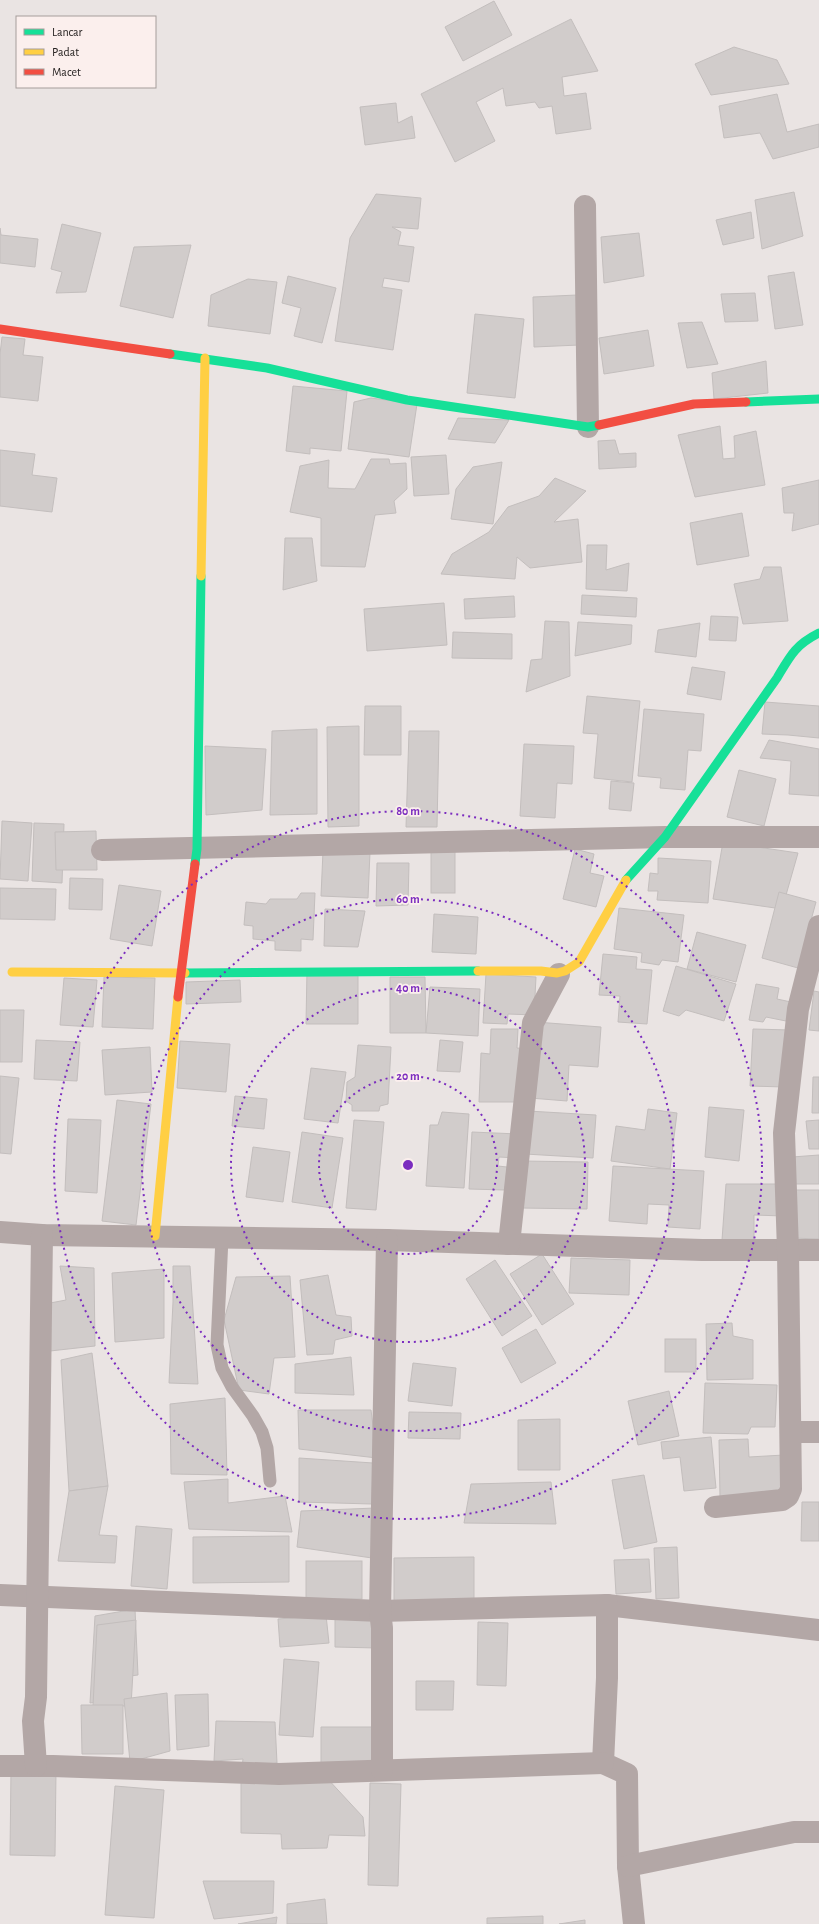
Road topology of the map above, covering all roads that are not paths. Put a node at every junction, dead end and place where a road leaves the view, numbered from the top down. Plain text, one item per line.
1 (585, 206) dead end
2 (0, 329) edge
3 (204, 358) junction
4 (819, 399) edge
5 (588, 427) junction
6 (819, 633) edge
7 (665, 837) junction
8 (819, 837) edge
9 (197, 849) junction
10 (102, 850) dead end
11 (819, 926) edge
12 (814, 961) edge
13 (12, 972) dead end
14 (180, 974) junction
15 (559, 974) junction
16 (0, 1232) edge
17 (42, 1235) junction
18 (155, 1236) junction
19 (222, 1238) junction
20 (387, 1240) junction
21 (509, 1244) junction
22 (788, 1250) junction
23 (819, 1250) edge
24 (791, 1432) junction
25 (819, 1432) edge
26 (270, 1481) dead end
27 (715, 1507) dead end
28 (0, 1595) edge
29 (36, 1597) junction
30 (607, 1605) junction
31 (380, 1611) junction
32 (819, 1630) edge
33 (603, 1763) junction
34 (0, 1766) edge
35 (36, 1766) junction
36 (382, 1770) junction
37 (819, 1832) edge
38 (628, 1866) junction
39 (634, 1924) edge

1 - 5 street
2 - 3 street
3 - 5 street
3 - 9 street
4 - 5 street
6 - 7 street
7 - 8 street
7 - 9 street
7 - 15 street
9 - 10 street
9 - 14 street
11 - 12 street
12 - 22 street
13 - 14 street
14 - 15 street
14 - 18 street
15 - 21 street
16 - 17 street
17 - 18 street
17 - 29 street
18 - 19 street
19 - 20 street
19 - 26 lane
20 - 21 street
20 - 31 street
21 - 22 street
22 - 23 street
22 - 24 street
24 - 25 street
24 - 27 street
28 - 29 street
29 - 31 street
29 - 35 street
30 - 31 street
30 - 32 street
30 - 33 street
31 - 36 street
33 - 36 street
33 - 38 street
34 - 35 street
35 - 36 street
37 - 38 street
38 - 39 street

